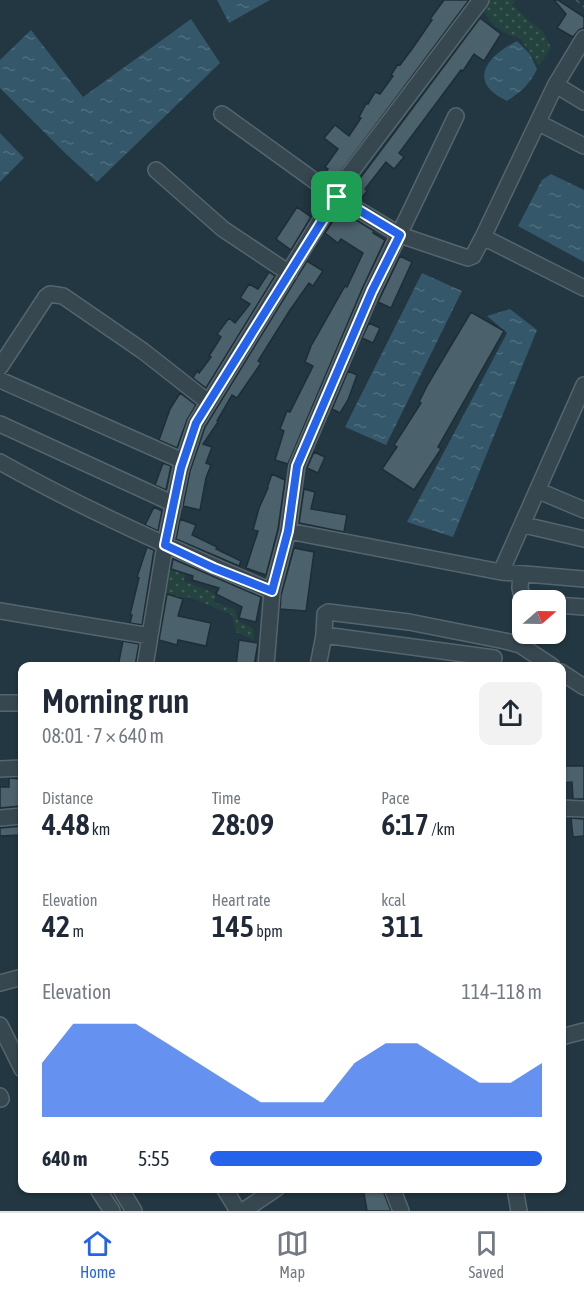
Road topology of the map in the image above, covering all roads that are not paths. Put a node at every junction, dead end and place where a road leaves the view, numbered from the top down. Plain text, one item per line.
1 (481, 0) edge
2 (584, 39) edge
3 (556, 85) junction
4 (584, 102) edge
5 (222, 114) dead end
6 (456, 116) dead end
7 (539, 123) junction
8 (584, 146) edge
9 (156, 170) dead end
10 (337, 197) junction
11 (400, 235) junction
12 (483, 237) junction
13 (289, 273) junction
14 (584, 288) edge
15 (0, 367) edge
16 (0, 380) edge
17 (584, 385) edge
18 (208, 402) junction
19 (0, 424) edge
20 (183, 461) junction
21 (0, 462) edge
22 (539, 491) junction
23 (174, 504) junction
24 (584, 510) edge
25 (524, 525) junction
26 (288, 531) junction
27 (584, 539) edge
28 (165, 545) junction
29 (501, 572) junction
30 (521, 574) junction
31 (584, 579) edge
32 (520, 590) edge
33 (272, 591) junction
34 (566, 606) edge
35 (584, 607) edge
36 (0, 612) edge
37 (324, 635) junction
38 (150, 636) junction
39 (495, 639) junction
40 (520, 645) junction
41 (146, 662) edge
42 (266, 662) edge
43 (319, 662) edge
44 (494, 662) edge
45 (526, 662) edge
46 (546, 662) edge
47 (566, 675) edge
48 (584, 687) edge
49 (0, 703) edge
50 (18, 703) edge
51 (18, 768) edge
52 (0, 769) edge
53 (566, 808) edge
54 (584, 809) edge
55 (18, 816) edge
56 (0, 818) edge
57 (18, 978) edge
58 (0, 983) edge
59 (0, 1025) edge
60 (584, 1031) edge
61 (566, 1036) edge
62 (18, 1061) edge
63 (100, 1193) edge
64 (123, 1193) edge
65 (227, 1193) edge
66 (270, 1193) edge
67 (394, 1193) edge
68 (516, 1193) edge
69 (112, 1211) edge
70 (134, 1211) edge
71 (238, 1211) edge
72 (243, 1211) edge
73 (401, 1211) edge
74 (519, 1211) edge

1 - 10 street
2 - 3 street
3 - 4 street
3 - 7 street
5 - 10 street
6 - 11 street
7 - 8 street
7 - 12 street
9 - 13 street
10 - 11 street
10 - 13 street
11 - 12 street
11 - 26 street
12 - 14 street
13 - 18 street
15 - 18 street
16 - 20 street
17 - 22 street
18 - 20 street
19 - 23 street
20 - 23 street
21 - 28 street
22 - 24 street
22 - 25 street
23 - 28 street
25 - 27 street
25 - 29 street
26 - 29 street
26 - 33 street
28 - 33 street
28 - 38 street
29 - 30 street
30 - 31 street
30 - 32 street
33 - 42 street
34 - 35 street
36 - 38 street
37 - 39 street
37 - 43 street
37 - 44 street
38 - 41 street
39 - 40 street
39 - 44 street
40 - 45 street
40 - 46 street
47 - 48 street
49 - 50 street
51 - 52 street
53 - 54 street
55 - 56 street
57 - 58 street
59 - 62 street
60 - 61 street
63 - 69 street
64 - 70 street
65 - 71 street
66 - 72 street
67 - 73 street
68 - 74 street

